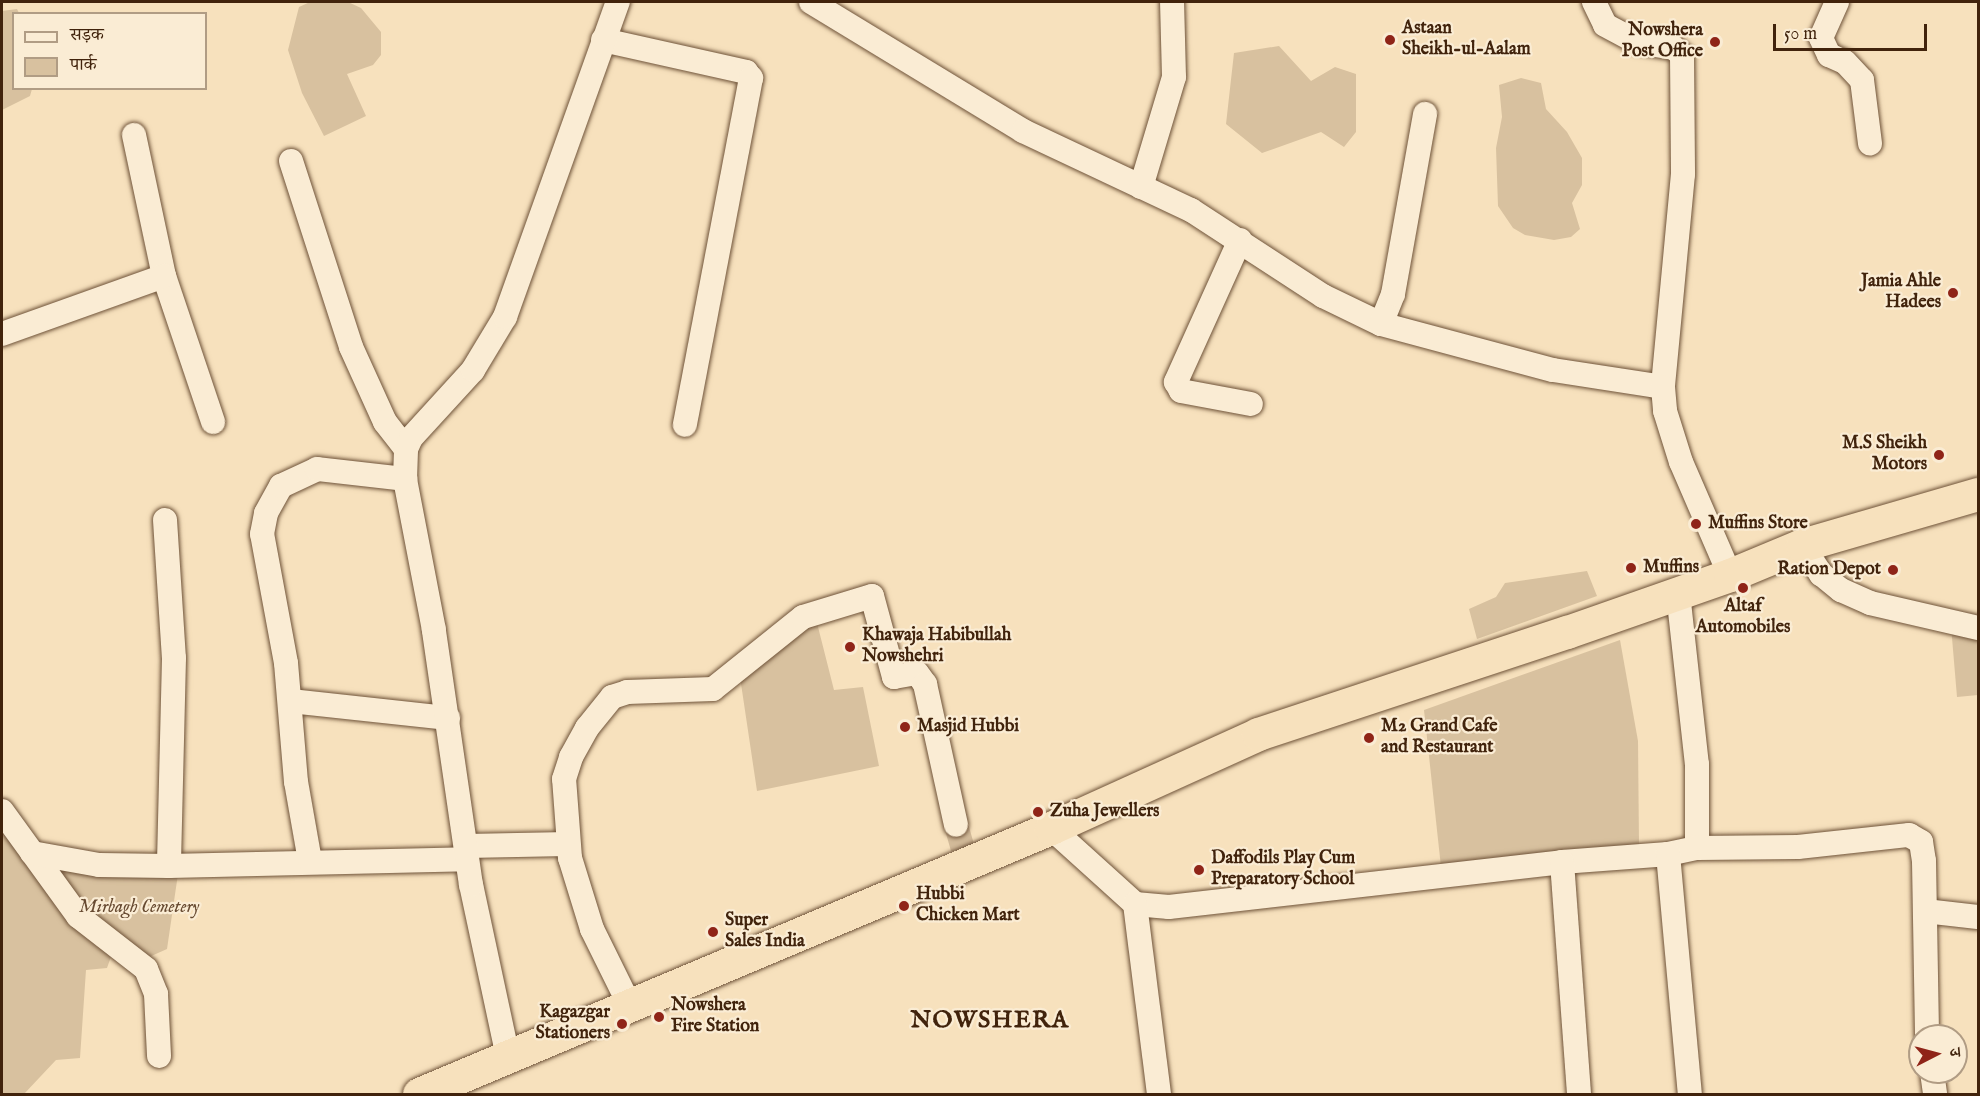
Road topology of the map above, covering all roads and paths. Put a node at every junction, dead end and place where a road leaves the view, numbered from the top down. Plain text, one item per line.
1 (618, 2) edge
2 (811, 2) edge
3 (1172, 2) edge
4 (1593, 2) edge
5 (1837, 2) edge
6 (603, 39) junction
7 (1425, 114) dead end
8 (134, 135) dead end
9 (1870, 143) dead end
10 (291, 161) dead end
11 (1141, 187) junction
12 (1240, 240) junction
13 (164, 276) junction
14 (1382, 324) junction
15 (2, 334) edge
16 (1663, 387) junction
17 (1251, 404) dead end
18 (213, 422) dead end
19 (685, 424) dead end
20 (406, 449) junction
21 (405, 479) junction
22 (1978, 494) edge
23 (165, 520) dead end
24 (1802, 544) junction
25 (1730, 575) junction
26 (1678, 593) junction
27 (1978, 628) edge
28 (291, 701) junction
29 (448, 718) junction
30 (2, 811) edge
31 (956, 825) tunnel mouth
32 (1051, 828) junction
33 (568, 844) junction
34 (1697, 848) junction
35 (32, 853) junction
36 (466, 853) junction
37 (1668, 854) junction
38 (310, 861) junction
39 (1562, 862) junction
40 (169, 866) junction
41 (1135, 904) junction
42 (1925, 911) junction
43 (1978, 917) edge
44 (630, 1006) junction
45 (1927, 1024) edge
46 (159, 1056) dead end
47 (508, 1058) junction
48 (419, 1095) edge
49 (1159, 1095) edge
50 (1579, 1095) edge
51 (1690, 1095) edge

1 - 6 street
2 - 11 street
3 - 11 street
4 - 16 street
5 - 9 street
6 - 19 street
6 - 20 street
7 - 14 street
8 - 13 street
10 - 20 street
11 - 12 street
12 - 14 street
12 - 17 street
13 - 15 street
13 - 18 street
14 - 16 street
16 - 25 street
20 - 21 street
21 - 28 street
21 - 29 street
22 - 24 highway
23 - 40 street
24 - 25 highway
24 - 27 street
25 - 26 highway
26 - 32 highway
26 - 34 street
28 - 29 street
28 - 38 street
29 - 36 street
30 - 35 street
31 - 33 street
32 - 41 street
32 - 44 highway
33 - 36 street
33 - 44 street
34 - 37 street
34 - 42 street
35 - 40 street
35 - 46 street
36 - 38 street
36 - 47 street
37 - 39 street
37 - 51 street
38 - 40 street
39 - 41 street
39 - 50 street
41 - 49 street
42 - 43 street
42 - 45 street
44 - 47 highway
47 - 48 highway

